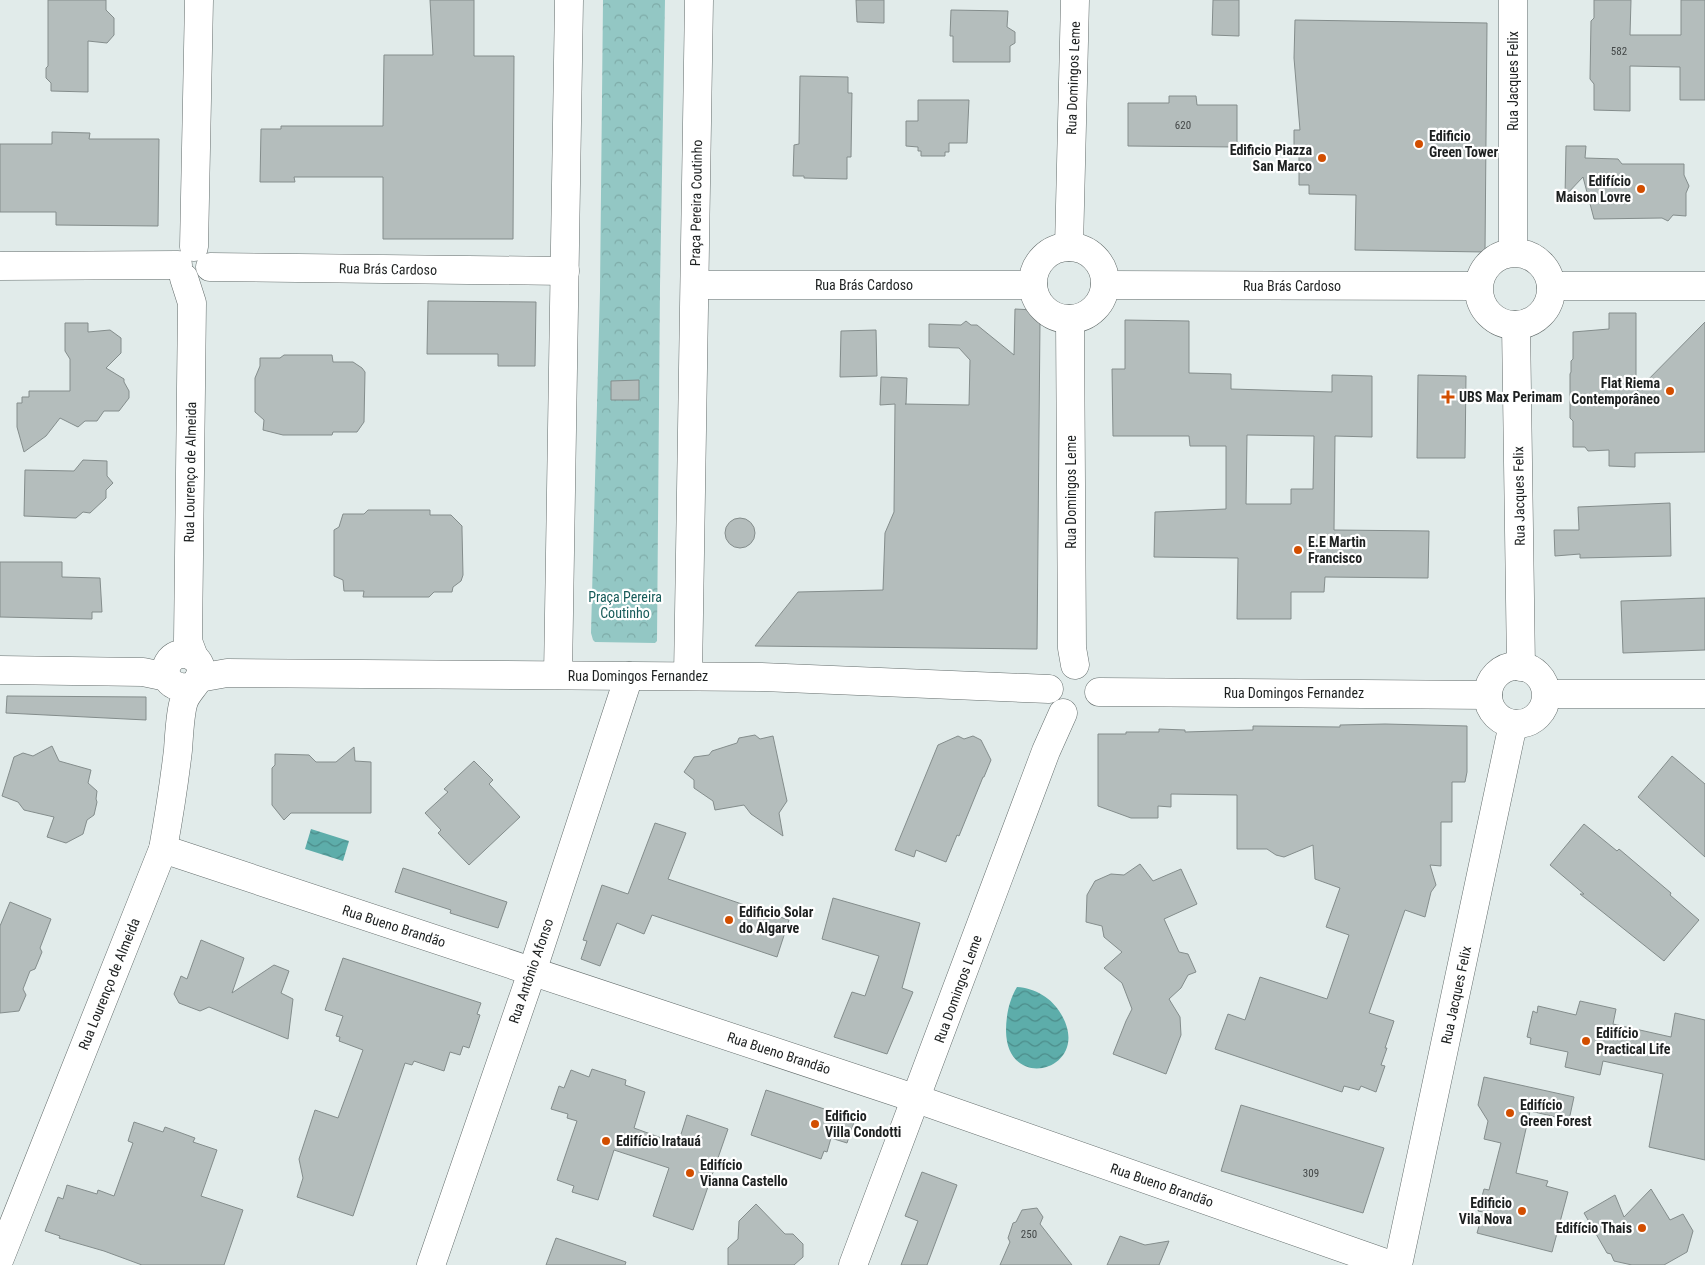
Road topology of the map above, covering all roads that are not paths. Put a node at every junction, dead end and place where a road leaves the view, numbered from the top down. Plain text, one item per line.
1 (199, 0) edge
2 (569, 0) edge
3 (699, 0) edge
4 (1076, 0) edge
5 (1513, 0) edge
6 (1068, 247) junction
7 (1513, 252) junction
8 (0, 266) edge
9 (194, 266) junction
10 (565, 271) junction
11 (695, 285) junction
12 (1033, 285) junction
13 (1106, 285) junction
14 (1478, 286) junction
15 (1551, 286) junction
16 (1705, 286) edge
17 (1070, 319) junction
18 (1516, 325) junction
19 (1075, 666) junction
20 (1521, 666) junction
21 (0, 670) edge
22 (181, 671) junction
23 (558, 675) junction
24 (629, 676) junction
25 (688, 676) junction
26 (1049, 689) junction
27 (1099, 692) junction
28 (1547, 694) junction
29 (1705, 694) edge
30 (1488, 695) junction
31 (1063, 713) junction
32 (1513, 724) junction
33 (163, 849) junction
34 (532, 972) junction
35 (917, 1099) junction
36 (0, 1258) edge
37 (0, 1263) edge
38 (5, 1265) edge
39 (431, 1265) edge
40 (853, 1265) edge
41 (1391, 1265) edge
42 (1398, 1265) edge

1 - 9 street, Rua Lourenço de Almeida
2 - 10 street
3 - 11 street, Praça Pereira Coutinho
4 - 6 street, Rua Domingos Leme
5 - 7 street, Rua Jacques Felix
6 - 12 street
6 - 13 street
7 - 14 street
7 - 15 street
8 - 9 street, Rua Brás Cardoso
9 - 10 street, Rua Brás Cardoso
9 - 22 street, Rua Lourenço de Almeida
10 - 23 street
11 - 12 street, Rua Brás Cardoso
11 - 25 street, Praça Pereira Coutinho
12 - 17 street
13 - 14 street, Rua Brás Cardoso
13 - 17 street
14 - 18 street
15 - 16 street
15 - 18 street
17 - 19 street, Rua Domingos Leme
18 - 20 street, Rua Jacques Felix
19 - 26 street
19 - 27 street
20 - 28 street
20 - 30 street
21 - 22 street, Rua Domingos Fernandez
22 - 23 street, Rua Domingos Fernandez
22 - 33 street, Rua Lourenço de Almeida
23 - 24 street, Rua Domingos Fernandez
24 - 25 street, Rua Domingos Fernandez
24 - 34 street, Rua Antônio Afonso
25 - 26 street, Rua Domingos Fernandez
26 - 31 street
27 - 30 street, Rua Domingos Fernandez
27 - 31 street
28 - 29 street
28 - 32 street
30 - 32 street
31 - 35 street, Rua Domingos Leme
32 - 42 street, Rua Jacques Felix
33 - 34 street, Rua Bueno Brandão
33 - 36 street, Rua Lourenço de Almeida
34 - 35 street, Rua Bueno Brandão
34 - 39 street, Rua Antônio Afonso
35 - 40 street, Rua Domingos Leme
35 - 41 street, Rua Bueno Brandão
37 - 38 street

